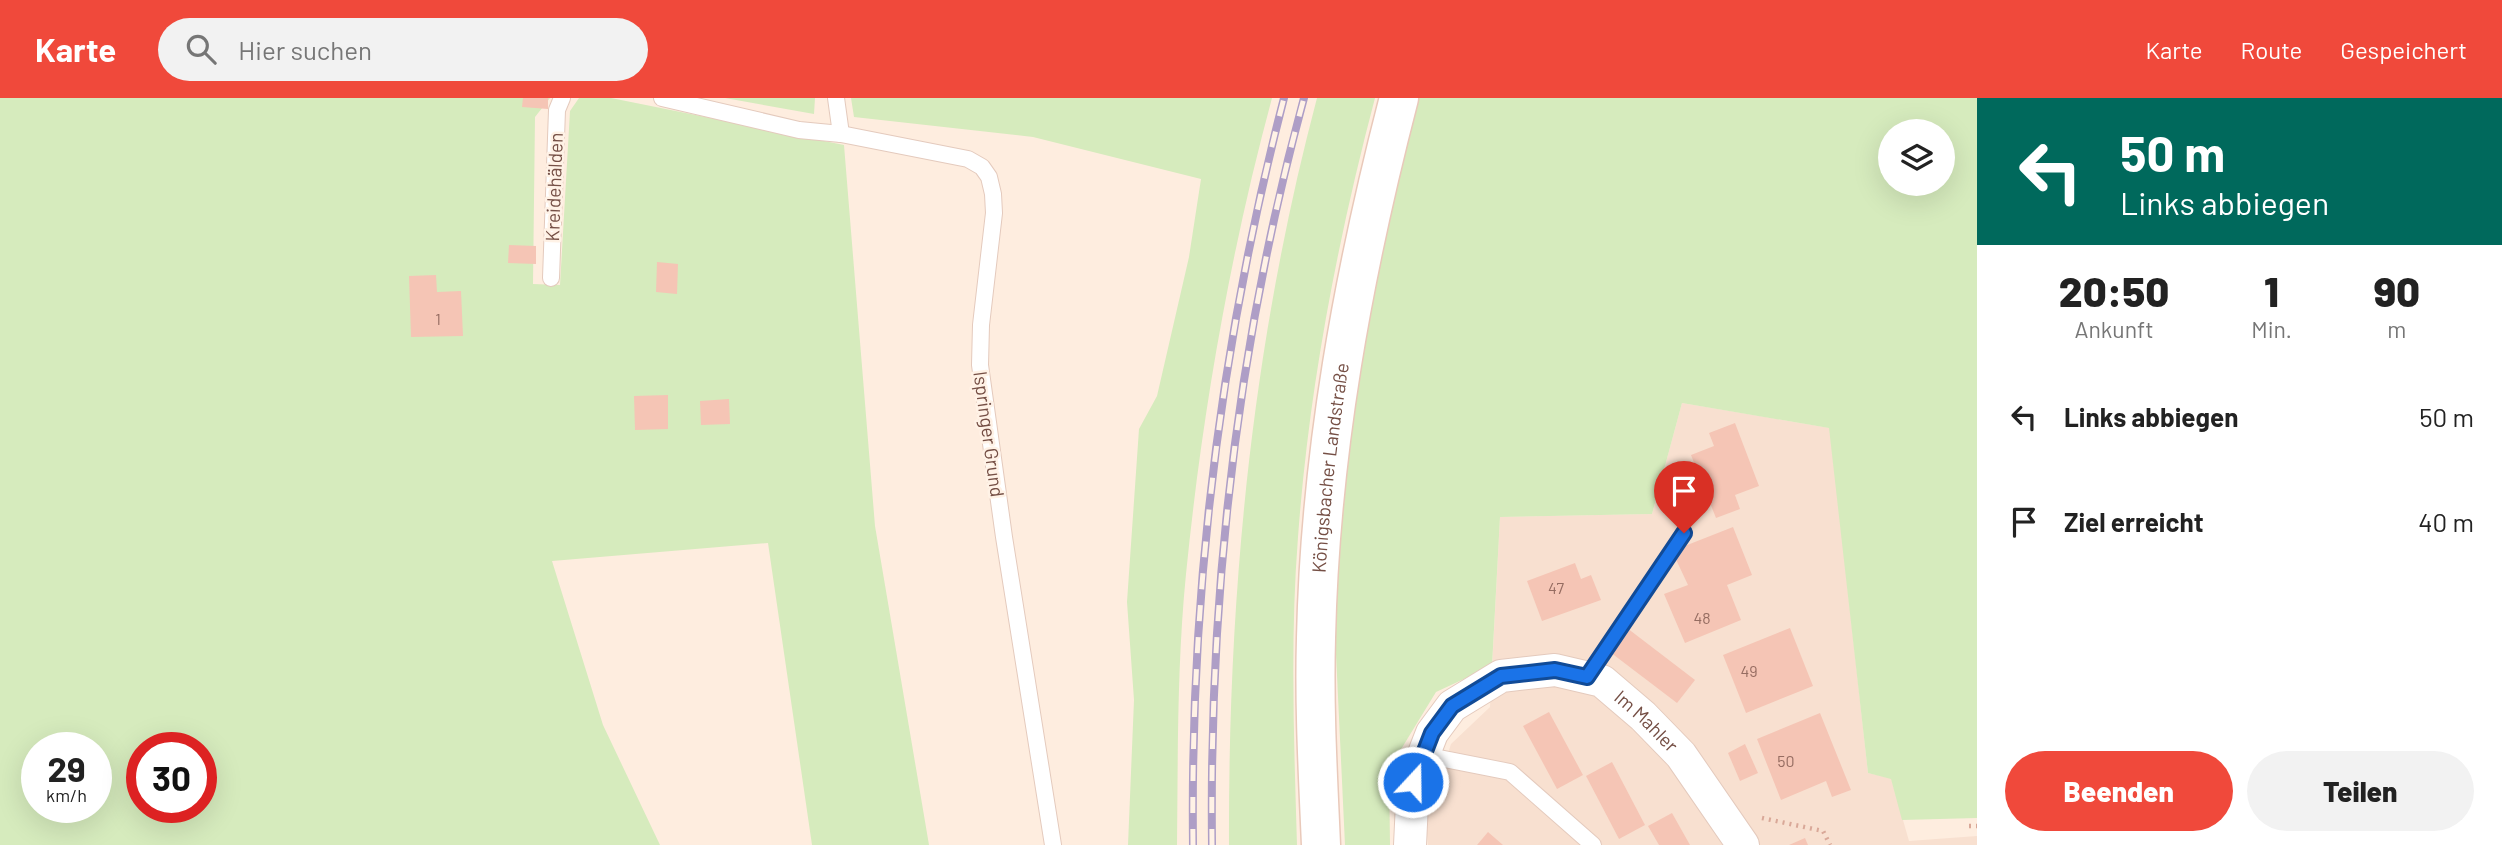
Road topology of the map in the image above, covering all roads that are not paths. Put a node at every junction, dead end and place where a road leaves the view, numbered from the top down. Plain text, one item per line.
1 (562, 98) edge
2 (662, 98) edge
3 (836, 98) edge
4 (1399, 98) edge
5 (841, 134) junction
6 (551, 278) dead end
7 (1684, 533) dead end
8 (1587, 677) junction
9 (1424, 755) junction
10 (1737, 836) edge
11 (1053, 845) edge
12 (1321, 845) edge
13 (1410, 845) edge
14 (1593, 845) edge

1 - 6 lane, Kreidehälden
2 - 5 lane
3 - 5 lane
4 - 12 main road, Königsbacher Landstraße
5 - 11 lane, Ispringer Grund
7 - 8 lane
8 - 9 street, Im Mahler
8 - 10 street, Im Mahler
9 - 13 street, Im Mahler
9 - 14 lane

